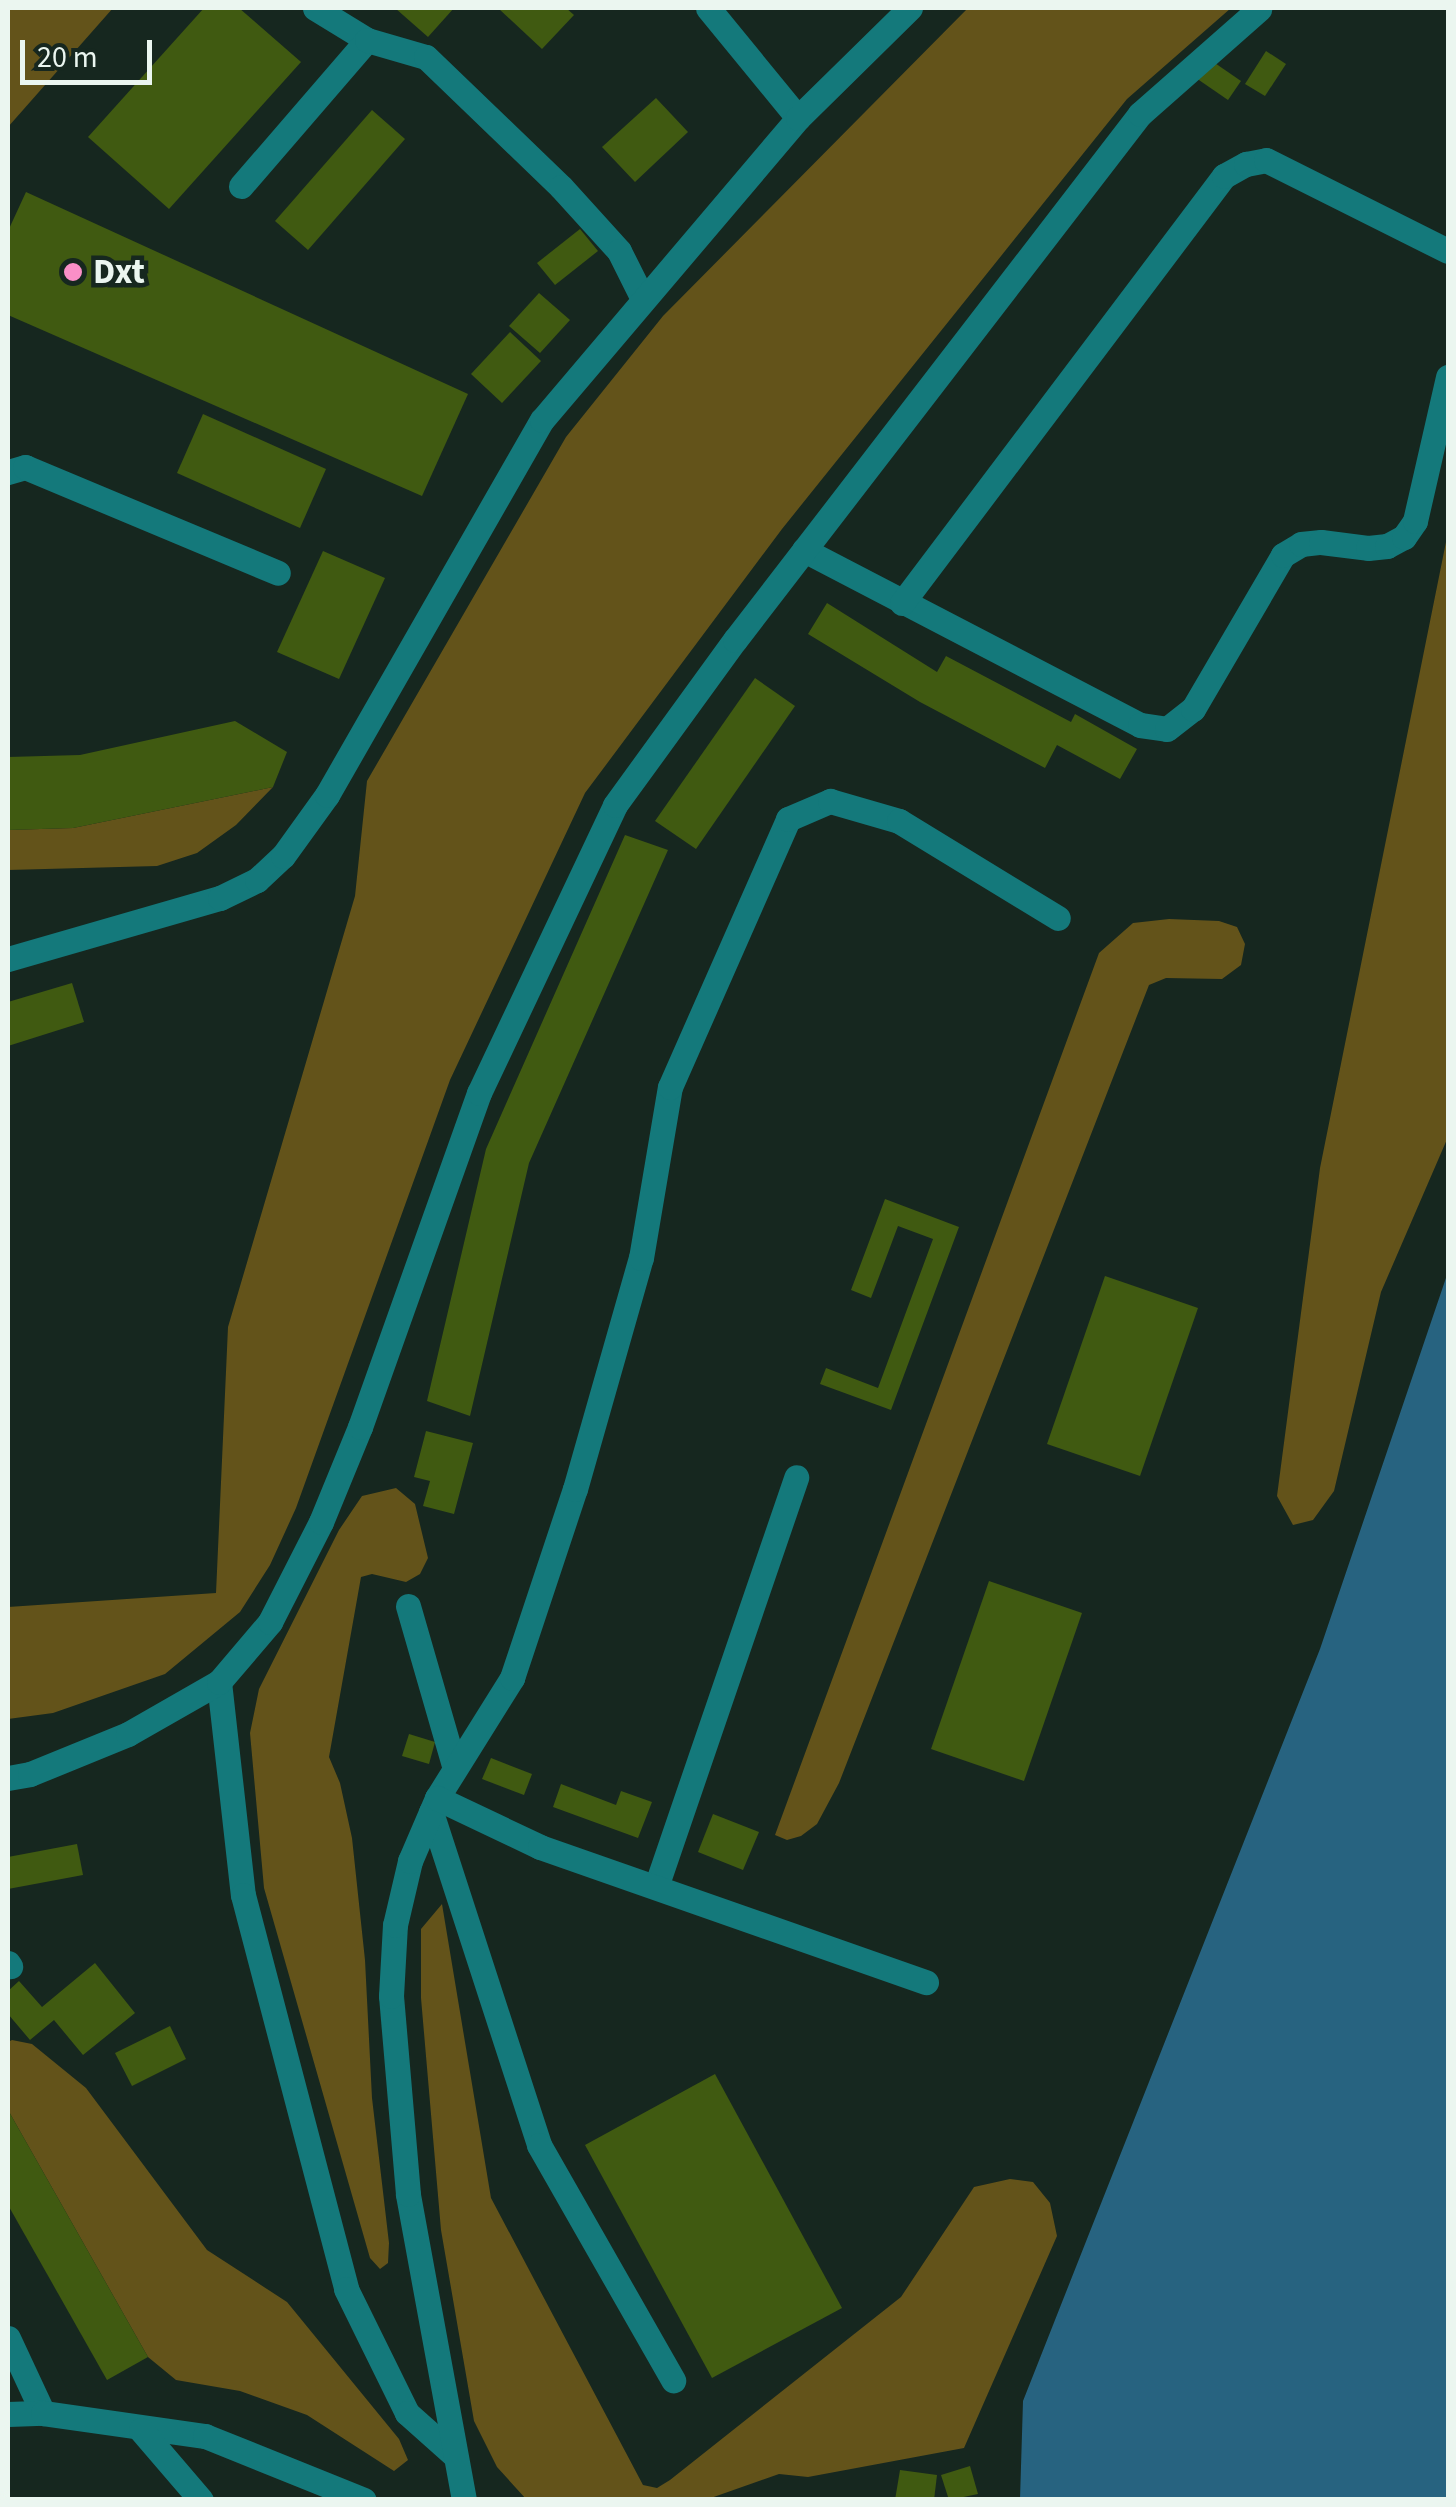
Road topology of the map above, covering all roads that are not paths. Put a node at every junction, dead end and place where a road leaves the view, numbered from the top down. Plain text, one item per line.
1 (315, 8) edge
2 (708, 8) edge
3 (910, 8) edge
4 (1259, 8) edge
5 (367, 40) junction
6 (798, 118) junction
7 (241, 186) dead end
8 (1448, 250) edge
9 (643, 300) junction
10 (1448, 378) edge
11 (8, 472) edge
12 (804, 550) junction
13 (278, 573) dead end
14 (902, 603) junction
15 (1058, 918) dead end
16 (8, 959) edge
17 (796, 1477) dead end
18 (408, 1606) dead end
19 (220, 1682) junction
20 (454, 1765) junction
21 (8, 1778) edge
22 (434, 1805) junction
23 (657, 1884) junction
24 (926, 1982) dead end
25 (8, 2338) edge
26 (674, 2380) dead end
27 (43, 2413) junction
28 (8, 2414) edge
29 (141, 2430) junction
30 (453, 2454) junction
31 (201, 2500) edge
32 (364, 2500) edge
33 (464, 2500) edge

1 - 5 lane
2 - 6 lane
3 - 6 lane
4 - 12 lane
5 - 7 lane
5 - 9 lane
6 - 9 lane
8 - 14 lane
9 - 16 lane
10 - 14 lane
11 - 13 lane
12 - 14 lane
12 - 19 lane
15 - 20 lane
17 - 23 lane
18 - 20 lane
19 - 21 lane
19 - 30 lane
20 - 22 lane
22 - 23 lane
22 - 26 lane
22 - 30 lane
23 - 24 lane
25 - 27 lane
27 - 28 lane
27 - 29 lane
29 - 31 lane
29 - 32 lane
30 - 33 lane

